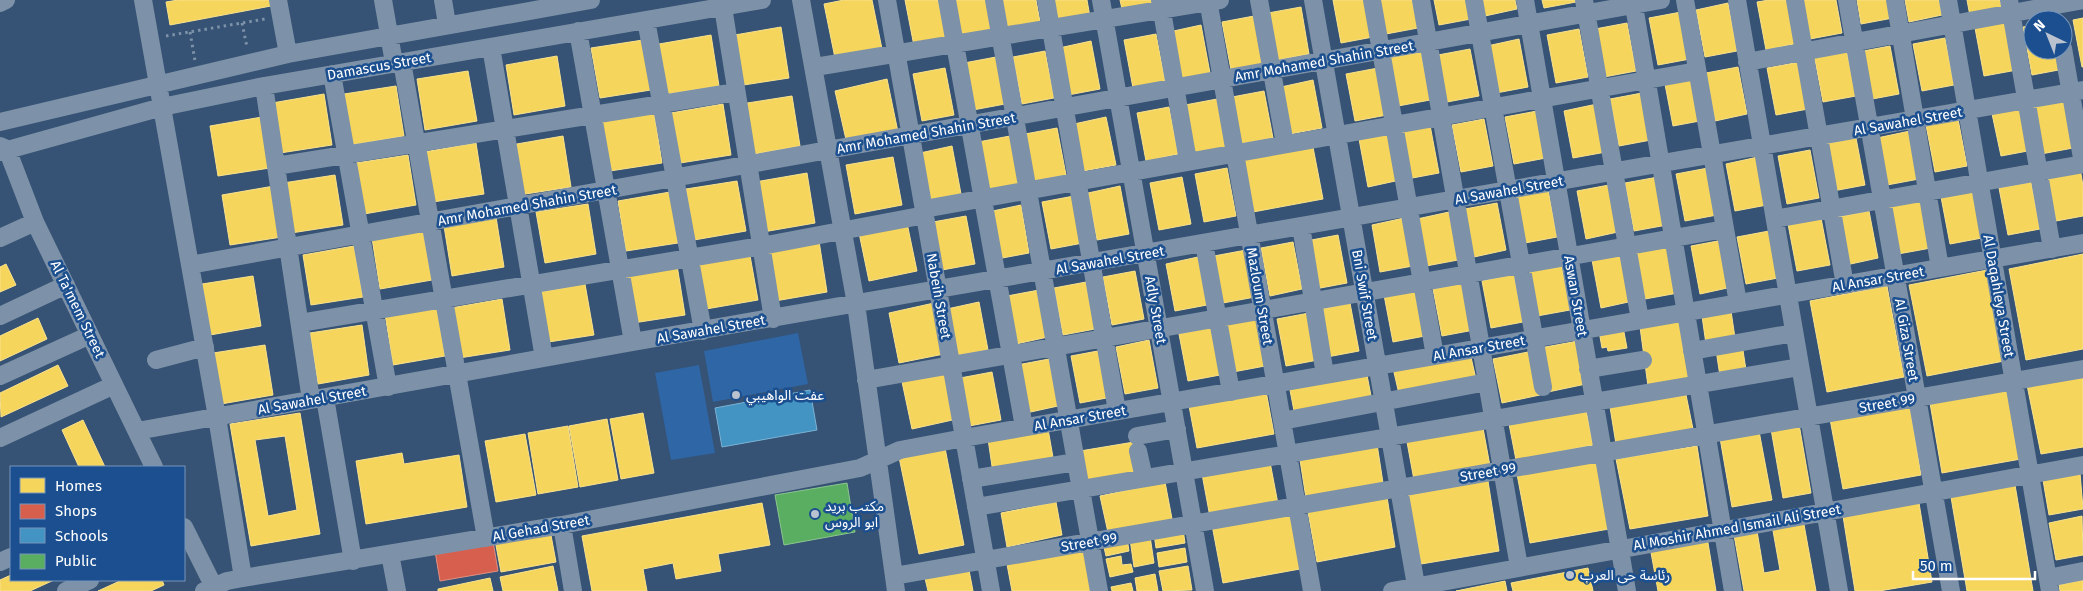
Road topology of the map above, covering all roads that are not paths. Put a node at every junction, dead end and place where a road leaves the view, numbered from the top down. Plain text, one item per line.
1 (6, 0) edge
2 (142, 0) edge
3 (383, 0) edge
4 (443, 0) edge
5 (591, 0) edge
6 (762, 0) edge
7 (805, 0) edge
8 (888, 0) edge
9 (946, 0) edge
10 (994, 0) edge
11 (1046, 0) edge
12 (1101, 0) edge
13 (1259, 0) edge
14 (1313, 0) edge
15 (1372, 0) edge
16 (1420, 0) edge
17 (1474, 0) edge
18 (1524, 0) edge
19 (1661, 0) edge
20 (1685, 0) edge
21 (1737, 0) edge
22 (1795, 0) edge
23 (1847, 0) edge
24 (1895, 0) edge
25 (1948, 0) edge
26 (2083, 0) edge
27 (1212, 1) edge
28 (1633, 2) edge
29 (0, 3) edge
30 (1161, 5) edge
31 (723, 7) junction
32 (1585, 7) edge
33 (2010, 7) edge
34 (280, 8) edge
35 (2056, 8) edge
36 (1105, 19) junction
37 (646, 20) junction
38 (447, 24) junction
39 (1529, 24) junction
40 (1952, 24) junction
41 (1050, 28) junction
42 (578, 31) junction
43 (1480, 33) junction
44 (389, 34) junction
45 (1900, 34) junction
46 (1000, 36) junction
47 (1428, 42) junction
48 (1854, 42) junction
49 (954, 44) junction
50 (491, 47) junction
51 (1381, 51) junction
52 (1804, 51) junction
53 (897, 53) junction
54 (288, 54) junction
55 (2067, 60) edge
56 (1324, 61) junction
57 (398, 62) junction
58 (1747, 62) junction
59 (814, 67) junction
60 (1272, 70) junction
61 (1697, 70) junction
62 (332, 74) junction
63 (1222, 79) junction
64 (1646, 80) junction
65 (157, 84) junction
66 (264, 86) junction
67 (1175, 88) junction
68 (1599, 88) junction
69 (2077, 91) edge
70 (736, 92) junction
71 (1118, 98) junction
72 (1541, 98) junction
73 (2026, 100) junction
74 (660, 104) junction
75 (162, 107) junction
76 (1493, 107) junction
77 (1064, 108) junction
78 (1967, 110) junction
79 (593, 115) junction
80 (1441, 116) junction
81 (1014, 117) junction
82 (1915, 119) junction
83 (0, 123) edge
84 (970, 125) junction
85 (1394, 125) junction
86 (1869, 128) junction
87 (504, 130) junction
88 (911, 135) junction
89 (1337, 135) junction
90 (1819, 136) junction
91 (417, 144) junction
92 (1285, 144) junction
93 (1762, 146) junction
94 (2, 149) edge
95 (829, 150) junction
96 (1235, 153) junction
97 (346, 155) junction
98 (1712, 155) junction
99 (1188, 161) junction
100 (1660, 164) junction
101 (2083, 164) edge
102 (748, 165) junction
103 (276, 166) junction
104 (1132, 172) junction
105 (1614, 172) junction
106 (2038, 172) junction
107 (674, 178) junction
108 (1077, 181) junction
109 (1556, 182) junction
110 (1980, 182) junction
111 (1028, 190) junction
112 (1508, 190) junction
113 (607, 191) junction
114 (1927, 192) junction
115 (983, 198) junction
116 (1455, 199) junction
117 (1882, 200) junction
118 (518, 207) junction
119 (1408, 208) junction
120 (1831, 209) junction
121 (924, 212) junction
122 (1351, 218) junction
123 (1774, 219) junction
124 (35, 222) junction
125 (430, 223) junction
126 (1301, 226) junction
127 (1725, 229) junction
128 (843, 231) junction
129 (361, 235) junction
130 (1249, 236) junction
131 (0, 238) edge
132 (1673, 238) junction
133 (1204, 243) junction
134 (2083, 243) edge
135 (761, 246) junction
136 (1627, 246) junction
137 (288, 248) junction
138 (2052, 249) junction
139 (1146, 254) junction
140 (1569, 256) junction
141 (689, 258) junction
142 (1993, 259) junction
143 (1091, 263) junction
144 (1521, 265) junction
145 (190, 266) junction
146 (1940, 268) junction
147 (620, 269) junction
148 (1042, 272) junction
149 (1468, 274) junction
150 (1895, 276) junction
151 (997, 279) junction
152 (1422, 282) junction
153 (531, 284) junction
154 (66, 285) junction
155 (1845, 285) junction
156 (938, 290) junction
157 (1364, 292) junction
158 (1788, 295) junction
159 (443, 299) junction
160 (1313, 301) junction
161 (1738, 303) junction
162 (856, 304) junction
163 (374, 310) junction
164 (1262, 310) junction
165 (1686, 313) junction
166 (0, 316) edge
167 (1217, 318) junction
168 (773, 319) junction
169 (1640, 320) junction
170 (300, 323) junction
171 (1159, 328) junction
172 (703, 331) junction
173 (1582, 331) junction
174 (1794, 333) junction
175 (90, 334) junction
176 (1104, 337) junction
177 (1534, 339) junction
178 (633, 342) junction
179 (1055, 346) junction
180 (205, 347) junction
181 (1481, 348) junction
182 (1692, 351) junction
183 (1011, 354) junction
184 (1435, 356) junction
185 (544, 358) junction
186 (156, 360) dead end
187 (1643, 360) dead end
188 (951, 364) junction
189 (1377, 366) junction
190 (1800, 367) junction
191 (1588, 369) junction
192 (2083, 369) edge
193 (458, 374) junction
194 (1325, 375) junction
195 (0, 376) edge
196 (866, 380) junction
197 (2014, 381) junction
198 (1487, 382) junction
199 (1275, 384) junction
200 (1698, 384) junction
201 (114, 385) junction
202 (388, 387) junction
203 (1542, 388) dead end
204 (1231, 392) junction
205 (1917, 398) junction
206 (318, 399) junction
207 (1172, 402) junction
208 (1384, 402) junction
209 (1594, 402) junction
210 (1117, 412) junction
211 (1809, 416) junction
212 (217, 417) junction
213 (1494, 419) junction
214 (1068, 420) junction
215 (1282, 421) junction
216 (1024, 428) junction
217 (1177, 429) junction
218 (137, 431) junction
219 (1706, 434) junction
220 (1390, 437) junction
221 (0, 438) edge
222 (964, 438) junction
223 (1288, 452) junction
224 (1603, 452) junction
225 (878, 461) junction
226 (1076, 462) junction
227 (2083, 465) edge
228 (154, 466) edge
229 (1502, 470) junction
230 (1184, 472) junction
231 (2030, 475) junction
232 (1144, 478) junction
233 (971, 480) junction
234 (1399, 488) junction
235 (1080, 489) junction
236 (1934, 492) junction
237 (1296, 506) junction
238 (976, 507) junction
239 (1826, 511) junction
240 (1193, 524) junction
241 (562, 525) junction
242 (1723, 530) junction
243 (185, 533) edge
244 (486, 538) junction
245 (1090, 542) junction
246 (1620, 548) junction
247 (390, 554) junction
248 (353, 560) junction
249 (985, 560) junction
250 (1519, 567) junction
251 (2083, 571) edge
252 (243, 578) junction
253 (88, 581) edge
254 (895, 583) edge
255 (2049, 584) edge
256 (1416, 589) edge
257 (211, 590) edge
258 (66, 591) edge
259 (396, 591) edge
260 (573, 591) edge
261 (991, 591) edge
262 (1099, 591) edge
263 (1205, 591) edge
264 (1312, 591) edge
265 (1392, 591) edge
266 (1627, 591) edge
267 (1733, 591) edge
268 (1839, 591) edge
269 (1951, 591) edge

1 - 29 street
2 - 65 street
3 - 44 street
4 - 38 street
5 - 38 street, Damascus Street
6 - 31 street, Damascus Street
7 - 59 street
8 - 53 street, Nabeih Street
9 - 49 street
10 - 46 street
11 - 41 street
12 - 36 street, Adly Street
13 - 60 street
14 - 56 street, Bni Swif Street
15 - 51 street
16 - 47 street
17 - 43 street
18 - 39 street, Aswan Street
19 - 28 street, Amr Mohamed Shahin Street
20 - 61 street
21 - 58 street
22 - 52 street
23 - 48 street, Al Giza Street
24 - 45 street
25 - 40 street, Al Daqahleya Street
26 - 35 street
27 - 30 street
27 - 63 street, Mazloum Street
28 - 32 street, Amr Mohamed Shahin Street
28 - 64 street
30 - 36 street
30 - 67 street
31 - 37 street, Damascus Street
31 - 70 street
32 - 39 street, Amr Mohamed Shahin Street
32 - 68 street
33 - 35 street
33 - 40 street
33 - 73 street
34 - 54 street
36 - 41 street
36 - 71 street, Adly Street
37 - 42 street, Damascus Street
37 - 74 street
38 - 44 street, Damascus Street
39 - 43 street, Amr Mohamed Shahin Street
39 - 72 street, Aswan Street
40 - 45 street
40 - 78 street, Al Daqahleya Street
41 - 46 street
41 - 77 street
42 - 50 street, Damascus Street
42 - 79 street
43 - 47 street, Amr Mohamed Shahin Street
43 - 76 street
44 - 54 street, Damascus Street
44 - 57 street
45 - 48 street
45 - 82 street
46 - 49 street
46 - 81 street
47 - 51 street, Amr Mohamed Shahin Street
47 - 80 street
48 - 52 street
48 - 86 street, Al Giza Street
49 - 53 street
49 - 84 street
50 - 57 street, Damascus Street
50 - 87 street
51 - 56 street, Amr Mohamed Shahin Street
51 - 85 street
52 - 58 street
52 - 90 street
53 - 59 street
53 - 88 street, Nabeih Street
54 - 65 street, Damascus Street
55 - 69 street
56 - 60 street, Amr Mohamed Shahin Street
56 - 89 street, Bni Swif Street
57 - 62 street, Damascus Street
57 - 91 street
58 - 93 street
59 - 95 street
60 - 63 street, Amr Mohamed Shahin Street
60 - 92 street
61 - 64 street
61 - 98 street
62 - 66 street, Damascus Street
62 - 97 street
63 - 67 street, Amr Mohamed Shahin Street
63 - 96 street, Mazloum Street
64 - 68 street
64 - 100 street
65 - 75 street
65 - 83 street, Damascus Street
66 - 75 street, Damascus Street
66 - 103 street
67 - 71 street, Amr Mohamed Shahin Street
67 - 99 street
68 - 72 street
68 - 105 street
69 - 73 street, Al Sawahel Street
69 - 101 street
70 - 74 street
70 - 102 street
71 - 77 street, Amr Mohamed Shahin Street
71 - 104 street, Adly Street
72 - 76 street
72 - 109 street, Aswan Street
73 - 78 street, Al Sawahel Street
73 - 106 street
74 - 79 street
74 - 107 street
75 - 94 street, Damascus Street
75 - 145 street
76 - 80 street
76 - 112 street
77 - 81 street, Amr Mohamed Shahin Street
77 - 108 street
78 - 82 street, Al Sawahel Street
78 - 110 street, Al Daqahleya Street
79 - 87 street
79 - 113 street
80 - 85 street
80 - 116 street
81 - 84 street, Amr Mohamed Shahin Street
81 - 111 street
82 - 86 street, Al Sawahel Street
82 - 114 street
83 - 94 street, Al Ta'mem Street
84 - 88 street, Amr Mohamed Shahin Street
84 - 115 street
85 - 89 street
85 - 119 street
86 - 90 street, Al Sawahel Street
86 - 117 street, Al Giza Street
87 - 91 street
87 - 118 street
88 - 95 street, Amr Mohamed Shahin Street
88 - 121 street, Nabeih Street
89 - 92 street
89 - 122 street, Bni Swif Street
90 - 93 street, Al Sawahel Street
90 - 120 street
91 - 97 street
91 - 125 street
92 - 96 street
93 - 98 street, Al Sawahel Street
93 - 123 street
94 - 124 street, Al Ta'mem Street
95 - 102 street, Amr Mohamed Shahin Street
95 - 128 street
96 - 99 street
96 - 130 street, Mazloum Street
97 - 103 street
97 - 129 street
98 - 100 street, Al Sawahel Street
98 - 127 street
99 - 104 street
100 - 105 street, Al Sawahel Street
100 - 132 street
101 - 106 street
102 - 107 street, Amr Mohamed Shahin Street
102 - 135 street
103 - 137 street
104 - 108 street
104 - 139 street, Adly Street
105 - 109 street, Al Sawahel Street
105 - 136 street
106 - 110 street
106 - 138 street
107 - 113 street, Amr Mohamed Shahin Street
107 - 141 street
108 - 111 street
108 - 143 street
109 - 112 street, Al Sawahel Street
109 - 140 street, Aswan Street
110 - 114 street
110 - 142 street, Al Daqahleya Street
111 - 115 street
111 - 148 street
112 - 116 street, Al Sawahel Street
112 - 144 street
113 - 118 street, Amr Mohamed Shahin Street
113 - 147 street
114 - 117 street
114 - 146 street
115 - 121 street
115 - 151 street
116 - 119 street, Al Sawahel Street
116 - 149 street
117 - 120 street
117 - 150 street, Al Giza Street
118 - 125 street, Amr Mohamed Shahin Street
118 - 153 street
119 - 122 street, Al Sawahel Street
119 - 152 street
120 - 123 street
120 - 155 street
121 - 128 street
121 - 156 street, Nabeih Street
122 - 126 street, Al Sawahel Street
122 - 157 street, Bni Swif Street
123 - 158 street
124 - 131 street
124 - 154 street, Al Ta'mem Street
125 - 129 street, Amr Mohamed Shahin Street
125 - 159 street
126 - 130 street, Al Sawahel Street
126 - 160 street
127 - 132 street
127 - 161 street
128 - 135 street
128 - 162 street
129 - 137 street, Amr Mohamed Shahin Street
129 - 163 street
130 - 133 street, Al Sawahel Street
130 - 164 street, Mazloum Street
132 - 136 street
132 - 165 street
133 - 139 street, Al Sawahel Street
133 - 167 street
134 - 138 street, Al Ansar Street
135 - 141 street
135 - 168 street
136 - 140 street
136 - 169 street
137 - 145 street, Amr Mohamed Shahin Street
137 - 170 street
138 - 142 street, Al Ansar Street
139 - 143 street, Al Sawahel Street
139 - 171 street, Adly Street
140 - 144 street
140 - 173 street, Aswan Street
141 - 147 street
141 - 172 street
142 - 146 street, Al Ansar Street
142 - 197 street, Al Daqahleya Street
143 - 148 street, Al Sawahel Street
143 - 176 street
144 - 149 street
144 - 177 street
145 - 180 street
146 - 150 street, Al Ansar Street
147 - 153 street
147 - 178 street
148 - 151 street, Al Sawahel Street
148 - 179 street
149 - 152 street
149 - 181 street
150 - 155 street, Al Ansar Street
150 - 205 street, Al Giza Street
151 - 156 street, Al Sawahel Street
151 - 183 street
152 - 157 street
152 - 184 street
153 - 159 street
153 - 185 street
154 - 166 street
154 - 175 street, Al Ta'mem Street
155 - 158 street, Al Ansar Street
156 - 162 street, Al Sawahel Street
156 - 188 street, Nabeih Street
157 - 160 street
157 - 189 street, Bni Swif Street
158 - 161 street, Al Ansar Street
158 - 174 street
159 - 163 street
159 - 193 street
160 - 164 street
160 - 194 street
161 - 165 street, Al Ansar Street
162 - 168 street, Al Sawahel Street
162 - 196 street
163 - 170 street
163 - 202 street
164 - 167 street
164 - 199 street, Mazloum Street
165 - 169 street, Al Ansar Street
165 - 182 street
167 - 171 street
167 - 204 street
168 - 172 street, Al Sawahel Street
169 - 173 street, Al Ansar Street
170 - 206 street
171 - 176 street
171 - 207 street, Adly Street
172 - 178 street, Al Sawahel Street
173 - 177 street, Al Ansar Street
173 - 191 street, Aswan Street
174 - 182 street
174 - 190 street
175 - 195 street
175 - 201 street, Al Ta'mem Street
176 - 179 street
176 - 210 street
177 - 181 street, Al Ansar Street
177 - 203 street
178 - 185 street, Al Sawahel Street
179 - 183 street
179 - 214 street
180 - 186 street
180 - 212 street
181 - 184 street, Al Ansar Street
181 - 198 street
182 - 200 street
183 - 188 street
183 - 216 street
184 - 189 street, Al Ansar Street
185 - 193 street, Al Sawahel Street
187 - 191 street
188 - 196 street
188 - 222 street, Nabeih Street
189 - 194 street, Al Ansar Street
189 - 208 street, Bni Swif Street
190 - 200 street
190 - 211 street
191 - 209 street, Aswan Street
192 - 197 street, Street 99
193 - 202 street, Al Sawahel Street
193 - 244 street
194 - 199 street, Al Ansar Street
196 - 225 street
197 - 205 street, Street 99
197 - 231 street, Al Daqahleya Street
198 - 208 street
198 - 213 street
199 - 204 street, Al Ansar Street
199 - 215 street, Mazloum Street
200 - 209 street
200 - 219 street
201 - 218 street, Al Ta'mem Street
201 - 221 street
202 - 206 street, Al Sawahel Street
204 - 207 street, Al Ansar Street
205 - 211 street, Street 99
205 - 236 street, Al Giza Street
206 - 212 street, Al Sawahel Street
206 - 248 street
207 - 210 street, Al Ansar Street
207 - 217 street, Adly Street
208 - 215 street
208 - 220 street, Bni Swif Street
209 - 213 street
209 - 224 street, Aswan Street
210 - 214 street, Al Ansar Street
211 - 219 street, Street 99
211 - 239 street
212 - 218 street, Al Sawahel Street
212 - 252 street
213 - 220 street
213 - 229 street
214 - 216 street, Al Ansar Street
214 - 226 street
215 - 223 street, Mazloum Street
216 - 222 street, Al Ansar Street
217 - 230 street, Adly Street
217 - 232 street
218 - 228 street, Al Ta'mem Street
219 - 224 street, Street 99
219 - 242 street
220 - 223 street
220 - 234 street, Bni Swif Street
222 - 225 street, Al Ansar Street
222 - 233 street, Nabeih Street
223 - 230 street
223 - 237 street, Mazloum Street
224 - 229 street, Street 99
224 - 246 street, Aswan Street
225 - 241 street, Al Gehad Street
225 - 254 street
226 - 233 street
226 - 235 street
227 - 231 street, Al Moshir Ahmed Ismail Ali Street
229 - 234 street, Street 99
229 - 250 street
230 - 232 street
230 - 240 street, Adly Street
231 - 236 street, Al Moshir Ahmed Ismail Ali Street
231 - 255 street, Al Daqahleya Street
232 - 235 street
233 - 238 street, Nabeih Street
234 - 237 street, Street 99
234 - 256 street, Bni Swif Street
235 - 238 street
235 - 245 street
236 - 239 street, Al Moshir Ahmed Ismail Ali Street
236 - 269 street, Al Giza Street
237 - 240 street, Street 99
237 - 264 street, Mazloum Street
238 - 249 street, Nabeih Street
239 - 242 street, Al Moshir Ahmed Ismail Ali Street
239 - 268 street
240 - 245 street, Street 99
240 - 263 street, Adly Street
241 - 244 street, Al Gehad Street
241 - 260 street
242 - 246 street, Al Moshir Ahmed Ismail Ali Street
242 - 267 street
243 - 257 street
244 - 247 street, Al Gehad Street
245 - 249 street, Street 99
245 - 262 street
246 - 250 street, Al Moshir Ahmed Ismail Ali Street
246 - 266 street, Aswan Street
247 - 248 street, Al Gehad Street
247 - 259 street
248 - 252 street, Al Gehad Street
249 - 254 street, Street 99
249 - 261 street, Nabeih Street
250 - 256 street, Al Moshir Ahmed Ismail Ali Street
251 - 255 street
252 - 257 street, Al Gehad Street
253 - 258 street
256 - 265 street, Al Moshir Ahmed Ismail Ali Street

